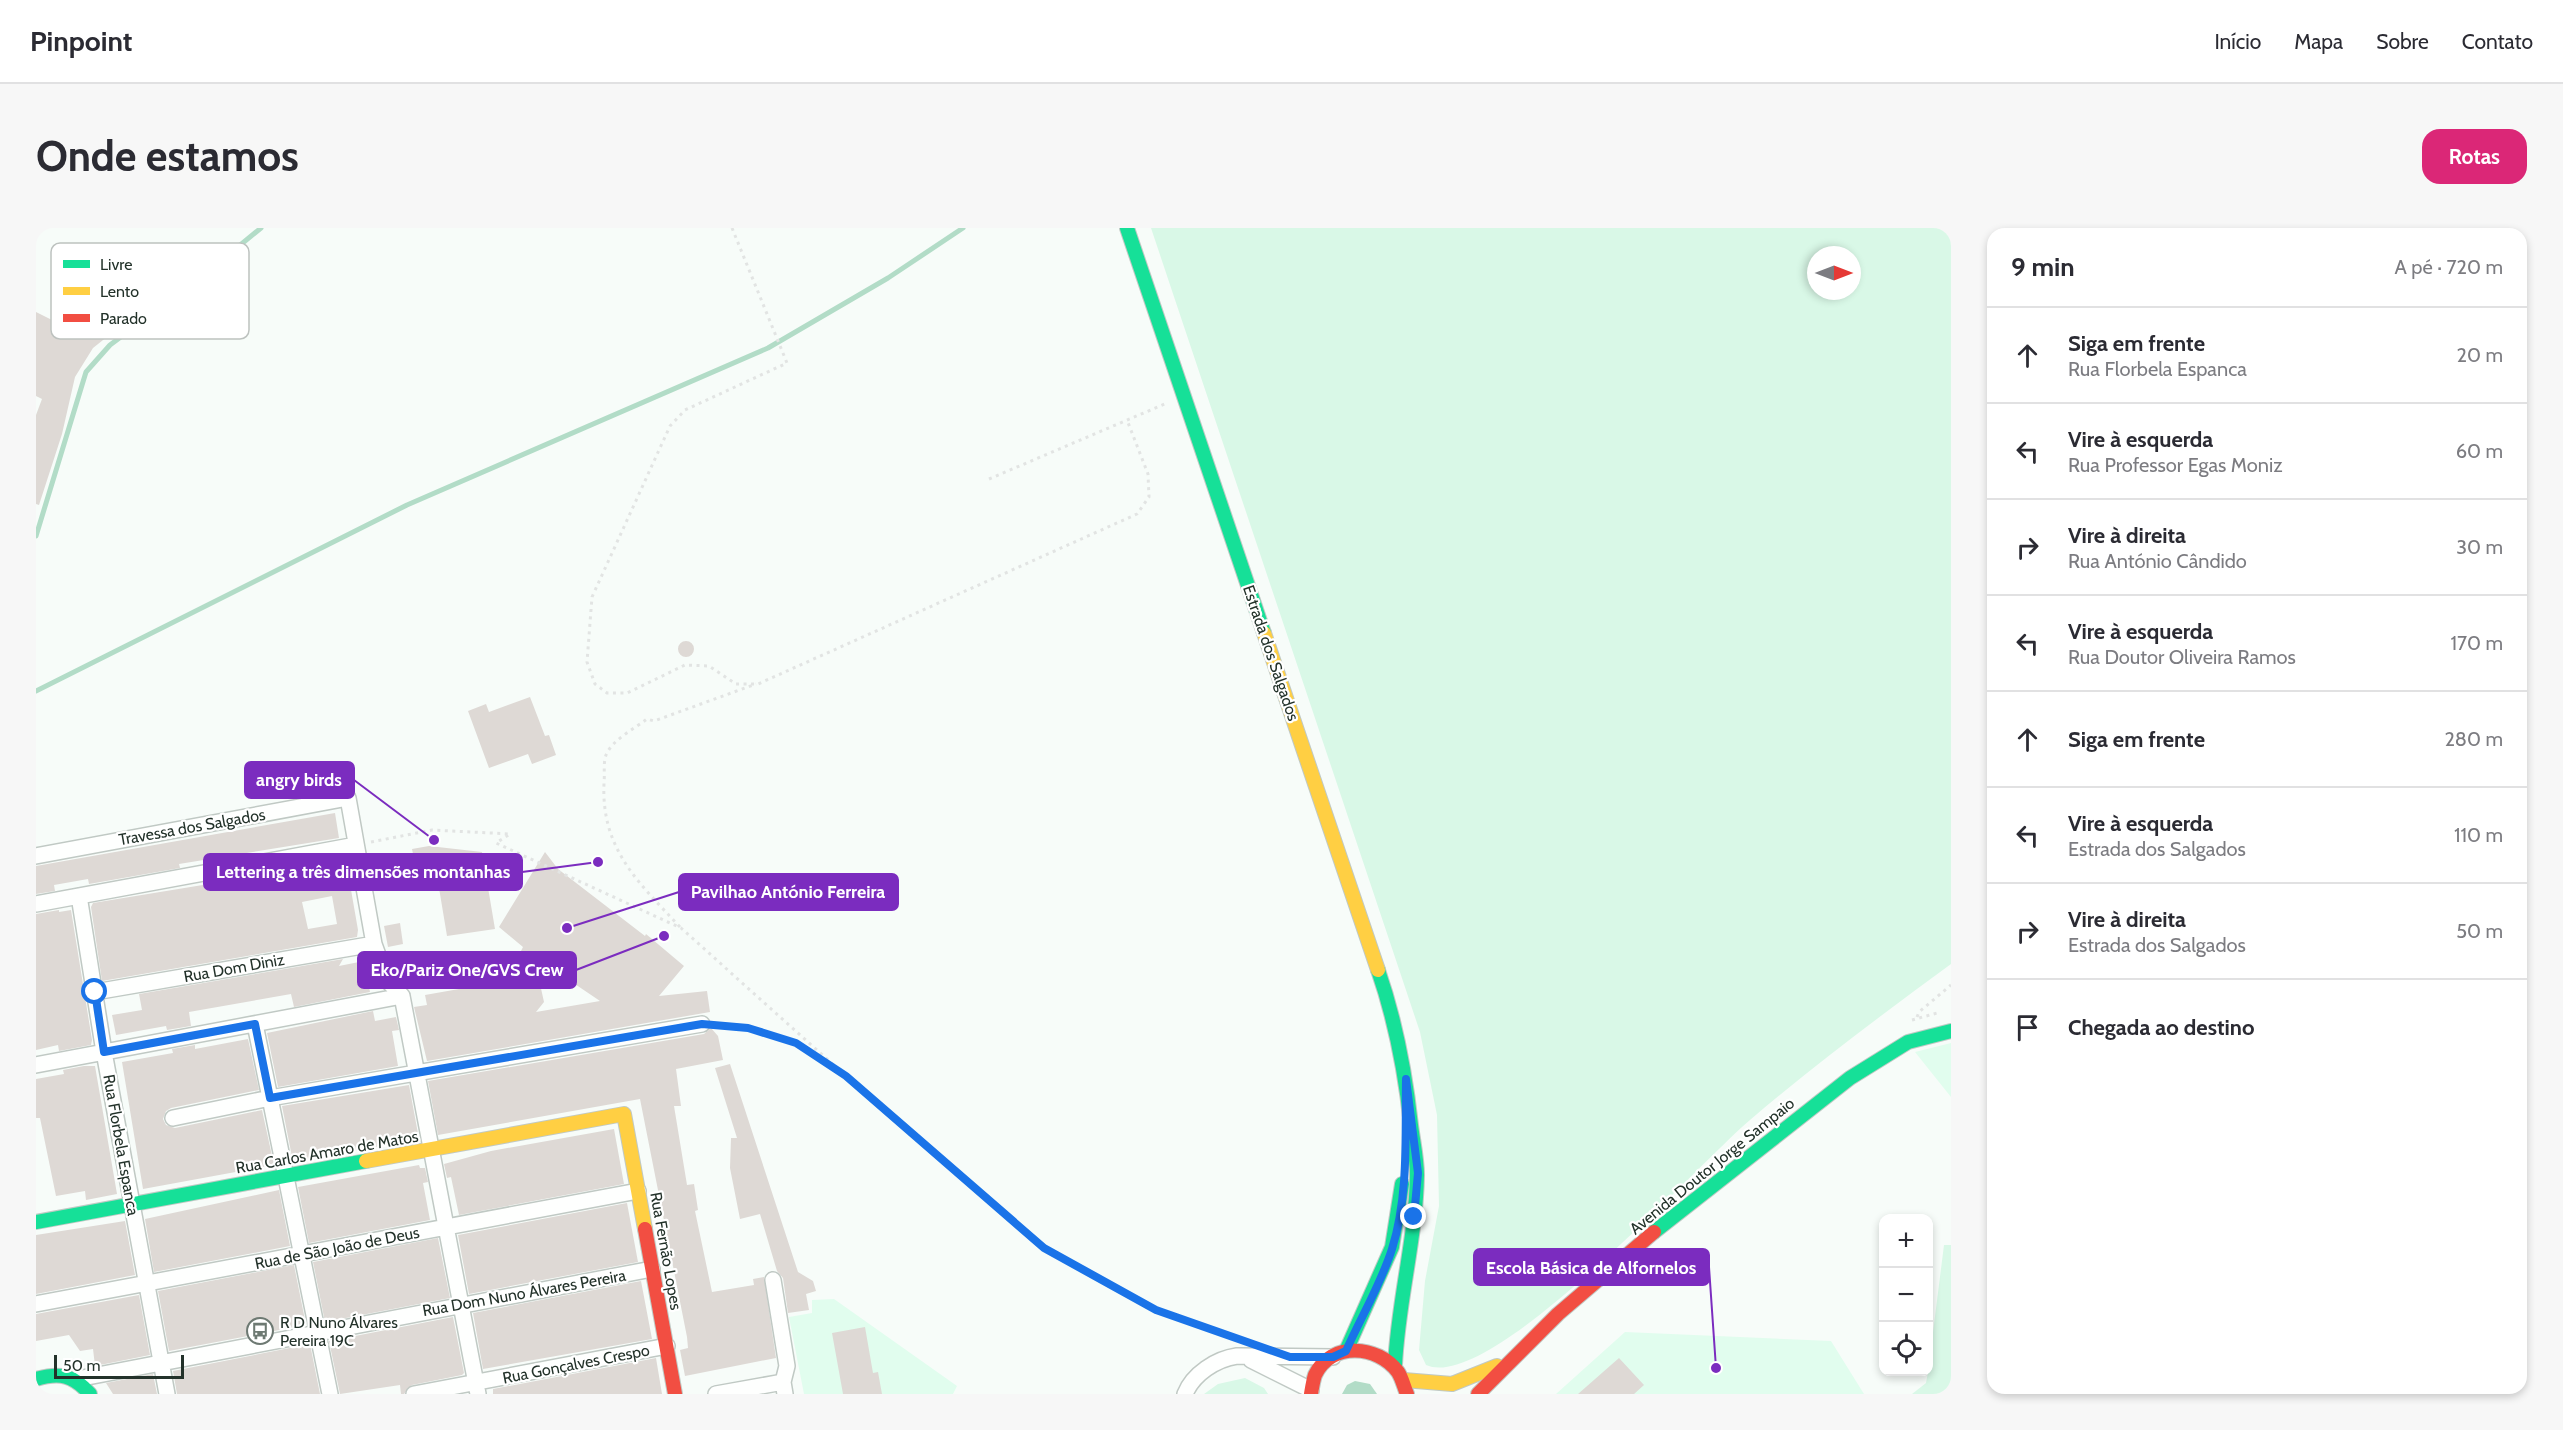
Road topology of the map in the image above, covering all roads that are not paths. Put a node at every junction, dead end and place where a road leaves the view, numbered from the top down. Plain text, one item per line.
1 (1127, 228) edge
2 (356, 845) junction
3 (36, 856) edge
4 (79, 896) junction
5 (36, 904) edge
6 (374, 944) junction
7 (95, 992) junction
8 (402, 996) junction
9 (255, 1024) junction
10 (702, 1024) road end
11 (1951, 1031) edge
12 (104, 1052) junction
13 (36, 1065) edge
14 (416, 1074) junction
15 (1406, 1079) junction
16 (270, 1098) junction
17 (624, 1114) joint
18 (173, 1118) dead end
19 (431, 1151) junction
20 (286, 1175) junction
21 (638, 1191) junction
22 (132, 1207) junction
23 (36, 1222) edge
24 (445, 1227) junction
25 (302, 1254) junction
26 (652, 1269) junction
27 (773, 1280) dead end
28 (146, 1283) junction
29 (36, 1304) edge
30 (462, 1304) junction
31 (318, 1331) junction
32 (667, 1346) junction
33 (1339, 1354) junction
34 (1237, 1356) junction
35 (1514, 1358) junction
36 (161, 1361) junction
37 (1395, 1365) junction
38 (36, 1379) edge
39 (77, 1379) junction
40 (1406, 1387) edge
41 (477, 1388) edge
42 (784, 1388) edge
43 (1311, 1392) edge
44 (88, 1394) edge
45 (167, 1394) edge
46 (330, 1394) edge
47 (414, 1394) edge
48 (675, 1394) edge
49 (716, 1394) edge
50 (1185, 1394) edge
51 (1478, 1394) edge

1 - 15 street, Estrada dos Salgados
2 - 3 street, Travessa dos Salgados
2 - 4 street
2 - 6 street
4 - 5 street
4 - 7 street, Rua Florbela Espanca
6 - 7 street, Rua Dom Diniz
6 - 8 street
7 - 12 street, Rua Florbela Espanca
8 - 9 street
8 - 14 street
9 - 12 street
9 - 16 street
10 - 14 street
11 - 35 street, Avenida Doutor Jorge Sampaio
12 - 13 street
12 - 22 street, Rua Florbela Espanca
14 - 16 street
14 - 19 street
15 - 33 street, Estrada dos Salgados
15 - 37 street, Estrada dos Salgados
16 - 18 street
16 - 20 street
17 - 19 street, Rua Carlos Amaro de Matos
17 - 21 street, Rua Fernão Lopes
19 - 20 street, Rua Carlos Amaro de Matos
19 - 24 street
20 - 22 street, Rua Carlos Amaro de Matos
20 - 25 street
21 - 24 street, Rua de São João de Deus
21 - 26 street, Rua Fernão Lopes
22 - 23 street, Rua Carlos Amaro de Matos
22 - 28 street, Rua Florbela Espanca
24 - 25 street, Rua de São João de Deus
24 - 30 street
25 - 28 street, Rua de São João de Deus
25 - 31 street
26 - 30 street, Rua Dom Nuno Álvares Pereira
26 - 32 street, Rua Fernão Lopes
27 - 42 street
28 - 29 street, Rua de São João de Deus
28 - 36 street, Rua Florbela Espanca
30 - 31 street, Rua Dom Nuno Álvares Pereira
30 - 41 street
31 - 36 street, Rua Dom Nuno Álvares Pereira
31 - 46 street
32 - 41 street, Rua Gonçalves Crespo
32 - 48 street, Rua Fernão Lopes
33 - 34 street
33 - 37 street
33 - 43 street, Estrada dos Salgados
34 - 43 street
34 - 50 street
35 - 40 street, Avenida Doutor Jorge Sampaio
35 - 51 street, Avenida Doutor Jorge Sampaio
36 - 39 street, Rua Dom Nuno Álvares Pereira
36 - 45 street, Rua Florbela Espanca
37 - 40 street
38 - 39 street
39 - 44 street
41 - 47 street, Rua Gonçalves Crespo
42 - 49 street

